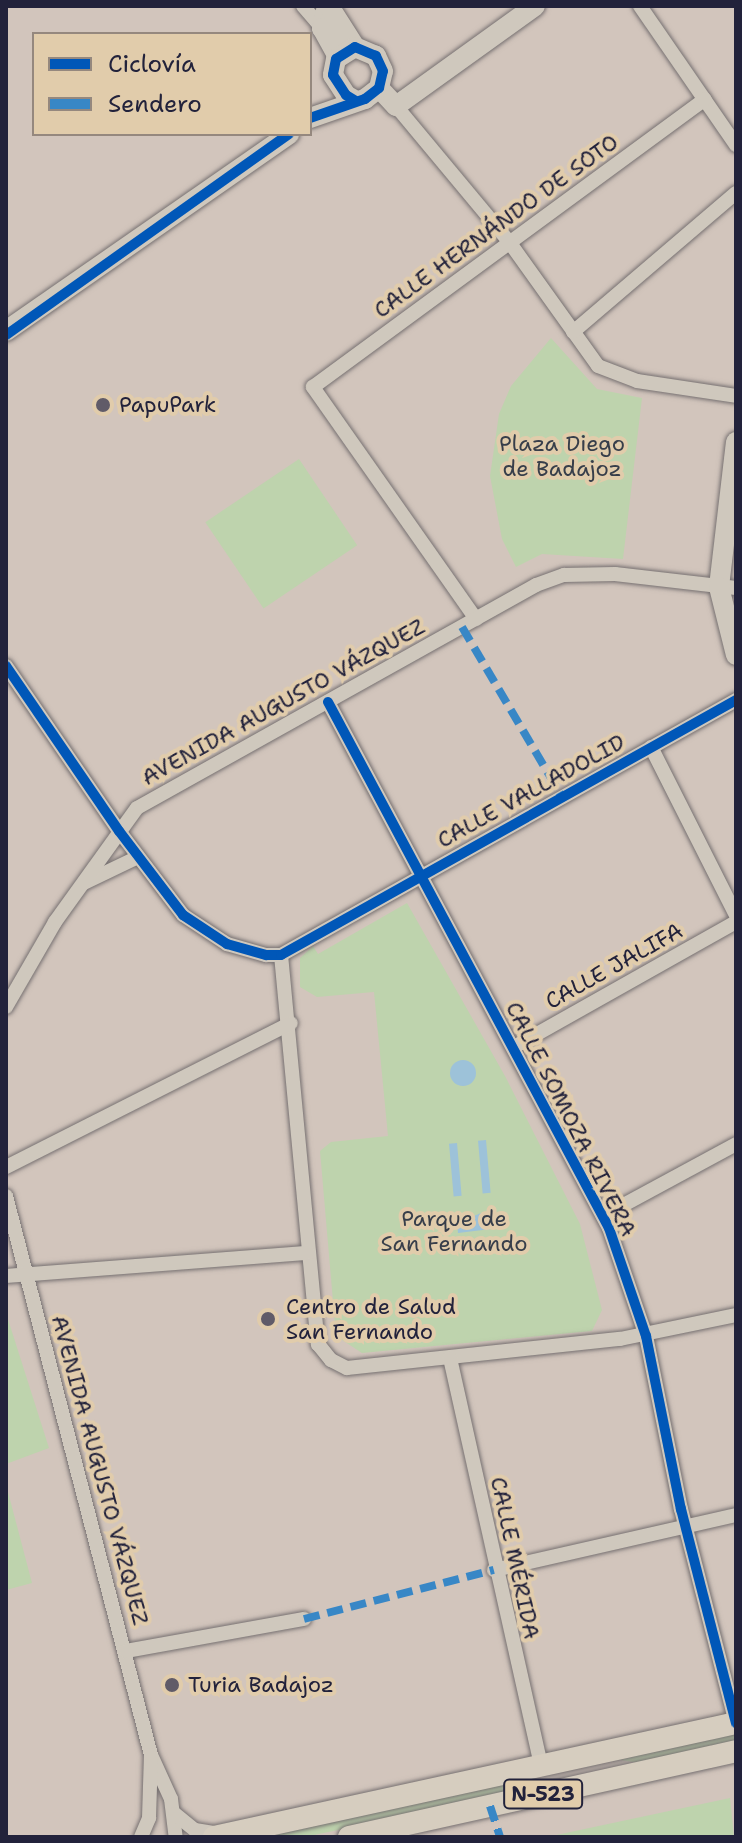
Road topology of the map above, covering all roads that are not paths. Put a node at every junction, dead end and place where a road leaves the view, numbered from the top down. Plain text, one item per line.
1 (303, 6) edge
2 (328, 6) edge
3 (535, 6) edge
4 (640, 6) edge
5 (322, 28) junction
6 (342, 59) junction
7 (379, 88) junction
8 (705, 99) junction
9 (356, 101) junction
10 (396, 106) junction
11 (313, 116) edge
12 (286, 136) edge
13 (736, 145) edge
14 (736, 193) edge
15 (510, 243) junction
16 (11, 329) edge
17 (573, 332) junction
18 (736, 396) edge
19 (736, 442) edge
20 (728, 588) edge
21 (476, 619) junction
22 (736, 655) edge
23 (6, 666) edge
24 (736, 700) edge
25 (328, 702) junction
26 (651, 747) junction
27 (119, 831) junction
28 (138, 857) junction
29 (418, 876) junction
30 (80, 885) junction
31 (736, 915) edge
32 (736, 922) edge
33 (281, 955) junction
34 (6, 1007) edge
35 (291, 1023) junction
36 (514, 1047) junction
37 (736, 1144) edge
38 (6, 1167) edge
39 (6, 1196) edge
40 (603, 1216) junction
41 (308, 1253) junction
42 (25, 1274) junction
43 (6, 1276) edge
44 (736, 1315) edge
45 (646, 1336) junction
46 (450, 1358) junction
47 (736, 1515) edge
48 (687, 1527) junction
49 (494, 1570) junction
50 (304, 1619) dead end
51 (126, 1651) junction
52 (736, 1723) edge
53 (736, 1751) edge
54 (151, 1755) junction
55 (542, 1768) junction
56 (652, 1769) junction
57 (175, 1814) junction
58 (221, 1835) edge
59 (141, 1837) edge
60 (176, 1837) edge
61 (349, 1837) edge

1 - 5 street
2 - 5 main road
2 - 6 main road
3 - 10 main road
4 - 8 street
5 - 6 main road
6 - 7 main road
6 - 9 main road
6 - 11 main road
7 - 9 main road
7 - 10 main road
8 - 13 street
8 - 15 street, CALLE HERNÁNDO DE SOTO
9 - 11 main road
10 - 15 street
12 - 16 main road
14 - 17 street
15 - 17 street
15 - 21 street, CALLE HERNÁNDO DE SOTO
17 - 18 street
19 - 20 main road
20 - 21 street, AVENIDA AUGUSTO VÁZQUEZ
20 - 22 main road
21 - 25 street, AVENIDA AUGUSTO VÁZQUEZ
23 - 27 street
24 - 26 street, CALLE VALLADOLID
25 - 27 street, AVENIDA AUGUSTO VÁZQUEZ
25 - 29 street, CALLE SOMOZA RIVERA
26 - 29 street, CALLE VALLADOLID
26 - 31 street
27 - 28 street
27 - 30 street, AVENIDA AUGUSTO VÁZQUEZ
28 - 30 street
28 - 33 street
29 - 33 street, CALLE VALLADOLID
29 - 36 street, CALLE SOMOZA RIVERA
30 - 34 street, AVENIDA AUGUSTO VÁZQUEZ
32 - 36 street, CALLE JALIFA
33 - 35 street
35 - 38 street
35 - 41 street
36 - 40 street, CALLE SOMOZA RIVERA
37 - 40 street
39 - 42 street, AVENIDA AUGUSTO VÁZQUEZ
40 - 45 street, CALLE SOMOZA RIVERA
41 - 42 street
41 - 46 street
42 - 43 street
42 - 51 street, AVENIDA AUGUSTO VÁZQUEZ
44 - 45 street
45 - 46 street
45 - 48 street, CALLE SOMOZA RIVERA
46 - 49 street, CALLE MÉRIDA
47 - 48 street
48 - 49 street
48 - 52 street, CALLE SOMOZA RIVERA
49 - 55 street, CALLE MÉRIDA
50 - 51 street
51 - 54 street, AVENIDA AUGUSTO VÁZQUEZ
52 - 55 highway, N-523
53 - 56 highway, N-523
54 - 57 street, AVENIDA AUGUSTO VÁZQUEZ
54 - 59 street, AVENIDA AUGUSTO VÁZQUEZ
55 - 56 highway
55 - 58 highway, N-523
56 - 61 highway, N-523
57 - 58 street
57 - 60 street, AVENIDA AUGUSTO VÁZQUEZ

